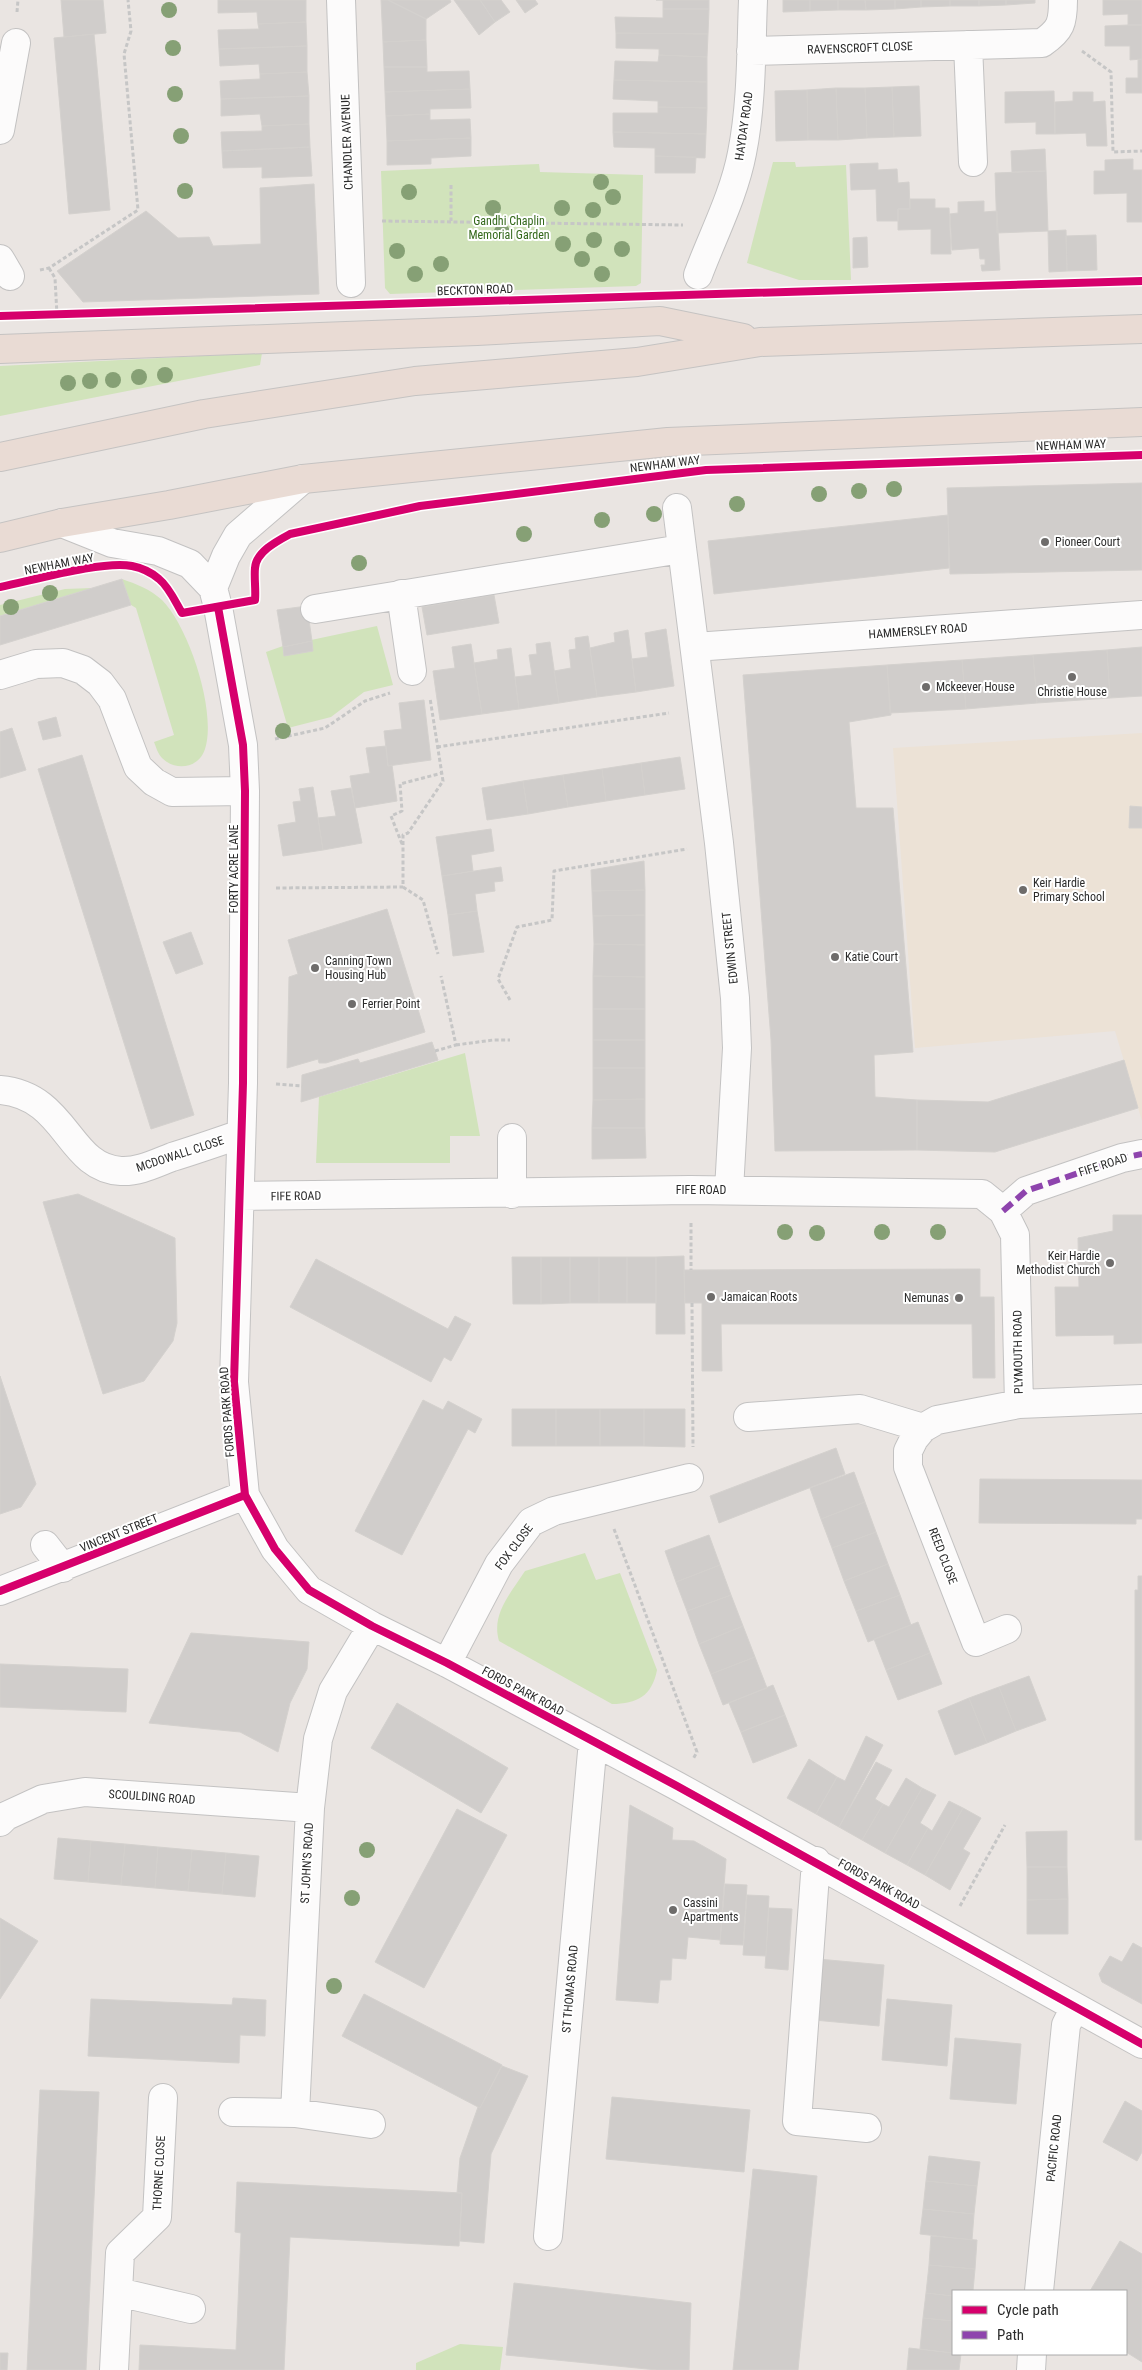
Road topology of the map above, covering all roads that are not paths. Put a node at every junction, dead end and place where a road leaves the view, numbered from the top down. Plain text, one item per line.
1 (341, 0) edge
2 (753, 0) edge
3 (1063, 0) edge
4 (16, 43) dead end
5 (968, 45) junction
6 (751, 51) junction
7 (0, 130) edge
8 (973, 162) dead end
9 (698, 275) dead end
10 (351, 283) dead end
11 (1142, 329) edge
12 (760, 342) junction
13 (0, 349) edge
14 (1142, 422) edge
15 (0, 457) edge
16 (303, 479) junction
17 (677, 508) dead end
18 (62, 523) junction
19 (0, 538) edge
20 (681, 549) junction
21 (213, 588) junction
22 (401, 594) junction
23 (314, 609) dead end
24 (1142, 614) edge
25 (695, 647) junction
26 (0, 675) edge
27 (413, 678) road end
28 (246, 791) junction
29 (0, 1090) edge
30 (241, 1134) junction
31 (512, 1138) dead end
32 (1142, 1154) edge
33 (729, 1190) junction
34 (512, 1194) junction
35 (241, 1196) junction
36 (1003, 1211) junction
37 (1142, 1400) edge
38 (1019, 1404) junction
39 (748, 1417) dead end
40 (919, 1433) junction
41 (689, 1478) road end
42 (246, 1495) junction
43 (45, 1545) dead end
44 (63, 1568) junction
45 (0, 1591) edge
46 (372, 1626) junction
47 (1007, 1629) dead end
48 (447, 1663) junction
49 (592, 1741) junction
50 (310, 1808) junction
51 (0, 1822) edge
52 (816, 1861) junction
53 (1075, 2008) junction
54 (1142, 2044) edge
55 (163, 2098) dead end
56 (234, 2112) dead end
57 (295, 2113) junction
58 (371, 2124) dead end
59 (867, 2128) dead end
60 (548, 2236) dead end
61 (1039, 2290) edge
62 (118, 2292) junction
63 (191, 2309) dead end
64 (1032, 2355) edge
65 (114, 2370) edge
66 (1031, 2370) edge

1 - 10 street, CHANDLER AVENUE
2 - 6 street, HAYDAY ROAD
3 - 5 street, RAVENSCROFT CLOSE
4 - 7 street
5 - 6 street, RAVENSCROFT CLOSE
5 - 8 street
6 - 9 street, HAYDAY ROAD
11 - 12 highway
12 - 13 highway
12 - 15 highway
14 - 16 highway, NEWHAM WAY
16 - 18 highway, NEWHAM WAY
16 - 21 street
17 - 20 street, EDWIN STREET
18 - 19 highway, NEWHAM WAY
18 - 21 street
20 - 22 street
20 - 25 street, EDWIN STREET
21 - 28 street, FORTY ACRE LANE
22 - 23 street
22 - 27 street
24 - 25 street, HAMMERSLEY ROAD
25 - 33 street, EDWIN STREET
26 - 28 street
28 - 30 street, FORTY ACRE LANE
29 - 30 street, MCDOWALL CLOSE
30 - 35 street, FORDS PARK ROAD
31 - 34 street
32 - 36 street, FIFE ROAD
33 - 34 street, FIFE ROAD
33 - 36 street, FIFE ROAD
34 - 35 street, FIFE ROAD
35 - 42 street, FORDS PARK ROAD
36 - 38 street, PLYMOUTH ROAD
37 - 38 street, PLYMOUTH ROAD
38 - 40 street
39 - 40 street
40 - 47 street, REED CLOSE
41 - 48 street, FOX CLOSE
42 - 44 street, VINCENT STREET
42 - 46 street, FORDS PARK ROAD
43 - 44 street
44 - 45 street, VINCENT STREET
46 - 48 street, FORDS PARK ROAD
46 - 50 street, ST JOHN'S ROAD
48 - 49 street, FORDS PARK ROAD
49 - 52 street, FORDS PARK ROAD
49 - 60 street, ST THOMAS ROAD
50 - 51 street, SCOULDING ROAD
50 - 57 street, ST JOHN'S ROAD
52 - 53 street, FORDS PARK ROAD
52 - 59 street
53 - 54 street, FORDS PARK ROAD
53 - 61 street, PACIFIC ROAD
55 - 62 street, THORNE CLOSE
56 - 57 street
57 - 58 street
62 - 63 street
62 - 65 street, THORNE CLOSE
64 - 66 street

